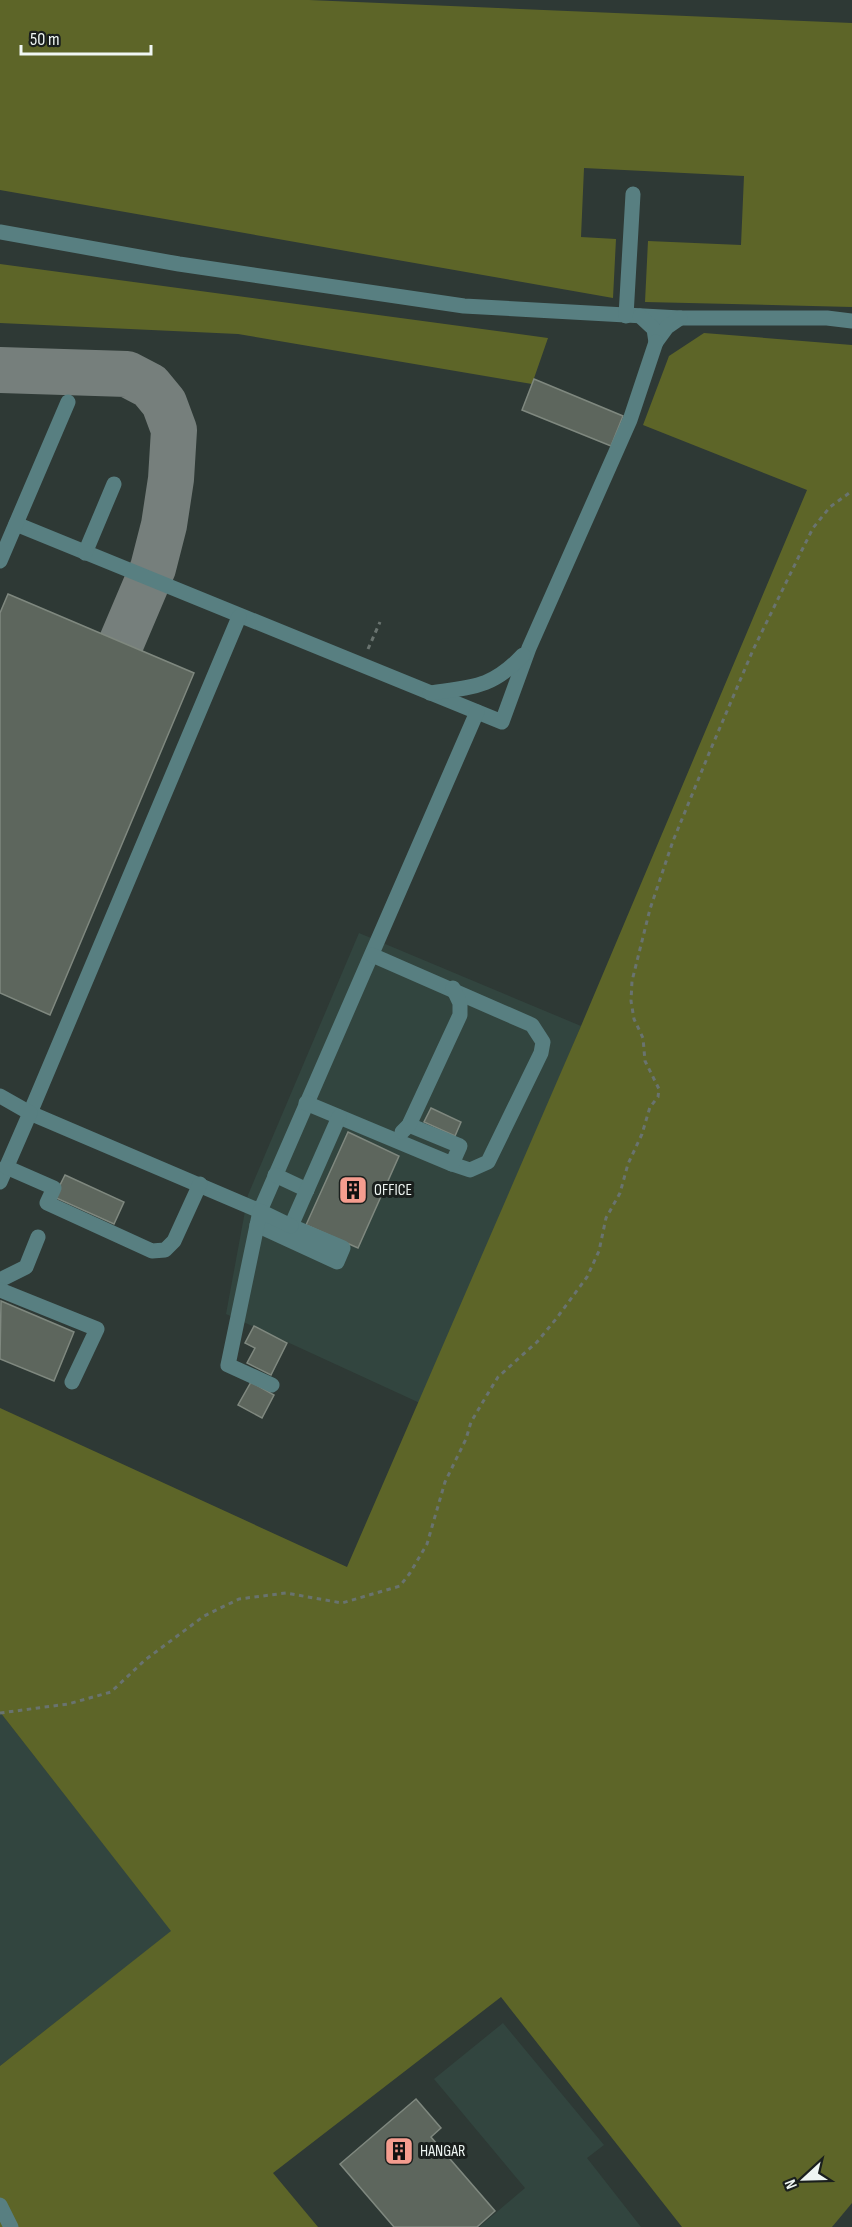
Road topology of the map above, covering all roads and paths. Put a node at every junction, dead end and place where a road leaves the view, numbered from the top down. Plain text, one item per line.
1 (633, 194) dead end
2 (0, 232) edge
3 (633, 316) junction
4 (680, 318) junction
5 (852, 321) edge
6 (656, 342) junction
7 (68, 402) dead end
8 (114, 484) dead end
9 (852, 491) edge
10 (16, 524) junction
11 (85, 553) junction
12 (0, 561) edge
13 (239, 617) junction
14 (380, 622) dead end
15 (529, 648) junction
16 (377, 653) dead end
17 (429, 693) junction
18 (477, 712) junction
19 (372, 955) junction
20 (453, 988) junction
21 (0, 1096) edge
22 (306, 1103) junction
23 (30, 1113) junction
24 (339, 1117) junction
25 (410, 1125) junction
26 (385, 1136) junction
27 (452, 1164) junction
28 (3, 1174) edge
29 (275, 1174) junction
30 (200, 1184) junction
31 (307, 1190) junction
32 (258, 1218) junction
33 (291, 1226) junction
34 (38, 1237) dead end
35 (0, 1280) edge
36 (0, 1290) edge
37 (72, 1382) dead end
38 (272, 1384) dead end
39 (0, 1713) edge
40 (0, 2205) edge
41 (11, 2227) edge

1 - 3 street
2 - 3 street
3 - 4 street
3 - 6 street
4 - 5 street
4 - 6 street
6 - 15 street
7 - 10 street
8 - 11 street
9 - 39 path
10 - 11 street
10 - 12 street
11 - 13 street
13 - 17 street
13 - 23 street
14 - 16 path
15 - 17 street
15 - 18 street
17 - 18 street
18 - 19 street
19 - 20 street
19 - 22 street
20 - 25 street
20 - 27 street
21 - 23 street
22 - 24 street
22 - 29 street
23 - 28 street
23 - 30 street
24 - 26 street
24 - 31 street
25 - 26 street
25 - 27 street
26 - 27 street
28 - 30 street
29 - 31 street
29 - 32 street
30 - 32 street
31 - 33 street
32 - 33 street
32 - 33 street
32 - 38 street
34 - 35 street
36 - 37 street
40 - 41 street

